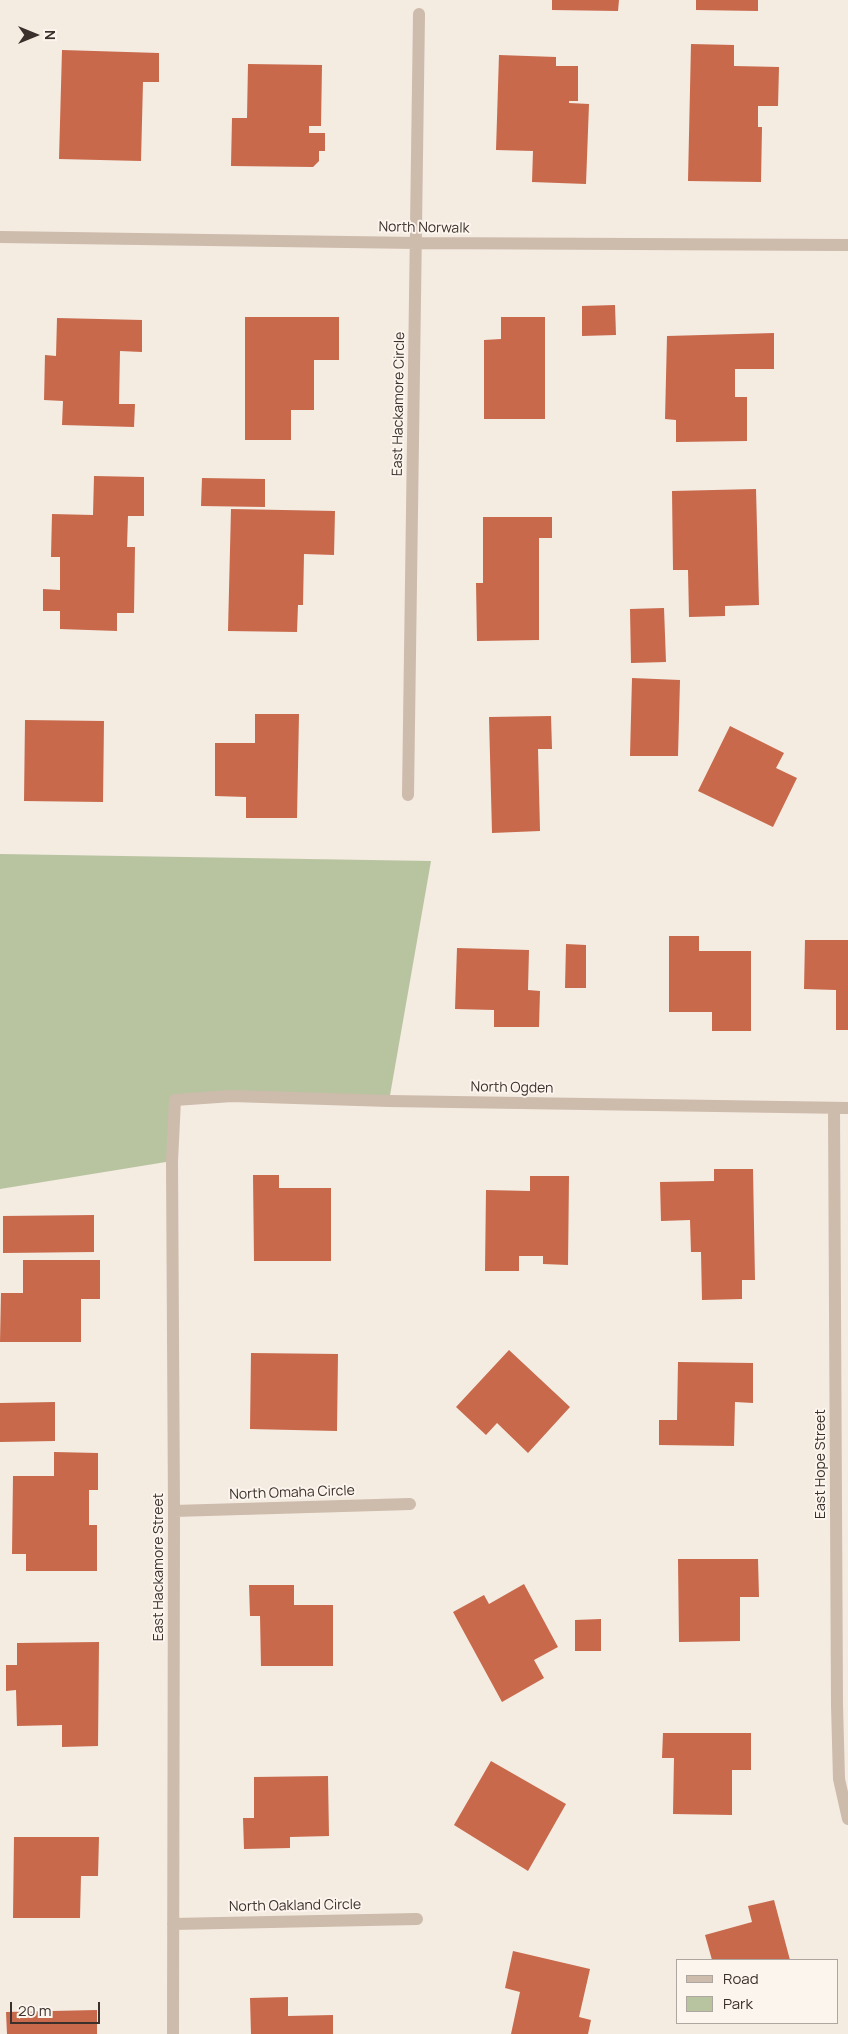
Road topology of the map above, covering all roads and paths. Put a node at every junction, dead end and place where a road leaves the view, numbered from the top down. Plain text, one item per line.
1 (419, 14) dead end
2 (0, 237) edge
3 (417, 243) junction
4 (848, 245) edge
5 (408, 795) dead end
6 (175, 1100) joint
7 (834, 1108) junction
8 (848, 1108) edge
9 (410, 1504) dead end
10 (174, 1511) junction
11 (848, 1819) edge
12 (417, 1919) dead end
13 (174, 1924) junction
14 (173, 2034) edge

1 - 3 street, East Hackamore Circle
2 - 3 street, North Norwalk
3 - 4 street, North Norwalk
3 - 5 street, East Hackamore Circle
6 - 7 street, North Ogden
6 - 10 street, East Hackamore Street
7 - 8 street, North Ogden
7 - 11 street, East Hope Street
9 - 10 street, North Omaha Circle
10 - 13 street, East Hackamore Street
12 - 13 street, North Oakland Circle
13 - 14 street, East Hackamore Street

